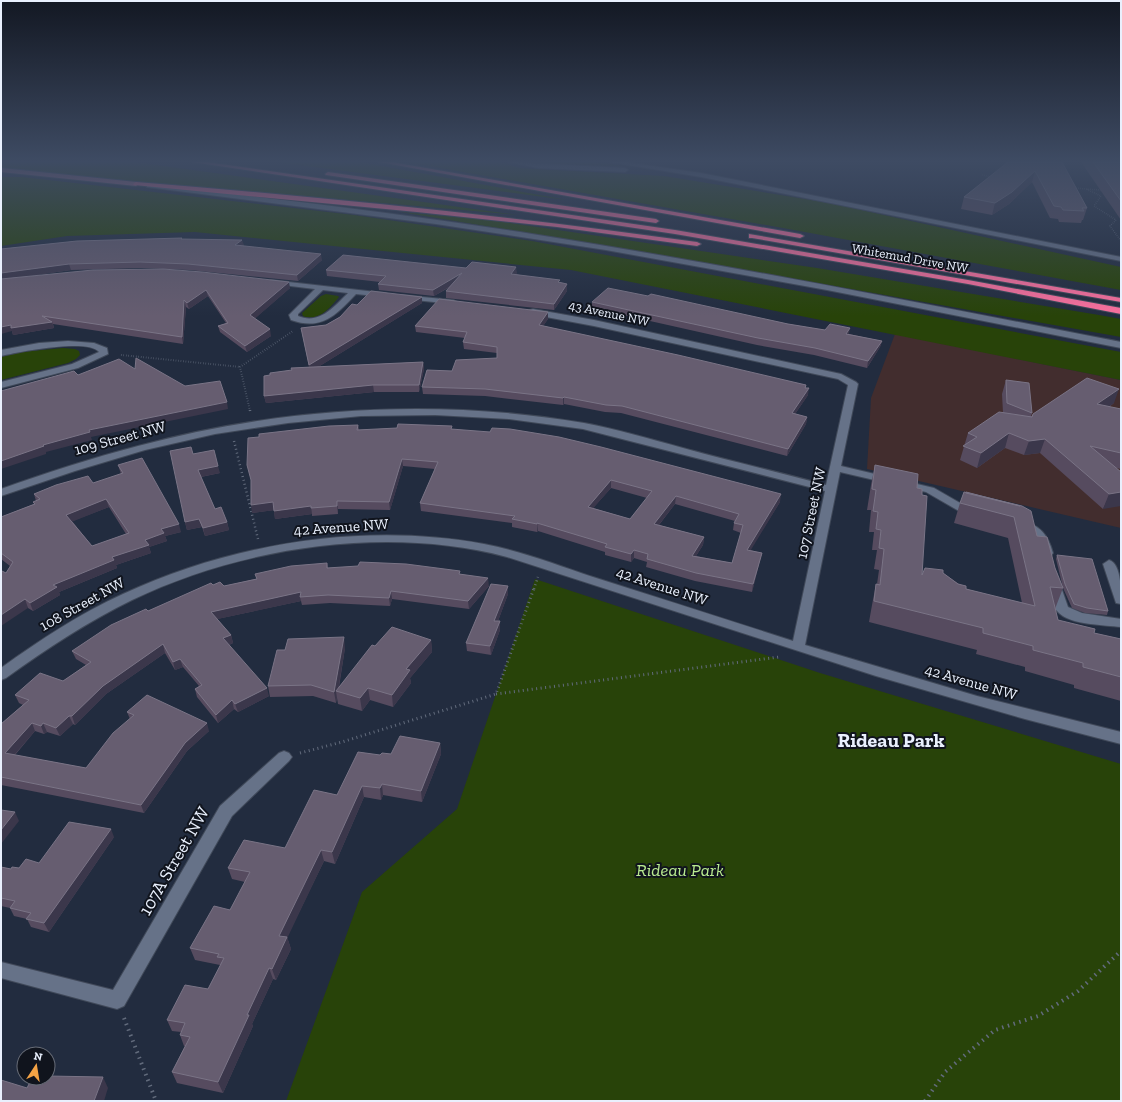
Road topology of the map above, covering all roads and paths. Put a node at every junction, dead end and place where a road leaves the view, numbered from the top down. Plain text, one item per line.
1 (379, 213) edge
2 (458, 213) edge
3 (542, 213) edge
4 (601, 213) edge
5 (673, 213) edge
6 (892, 213) edge
7 (1106, 213) edge
8 (661, 222) dead end
9 (744, 235) dead end
10 (1121, 241) edge
11 (1121, 259) edge
12 (969, 273) junction
13 (268, 281) edge
14 (968, 282) junction
15 (322, 287) junction
16 (354, 291) junction
17 (1121, 300) edge
18 (464, 303) edge
19 (527, 311) edge
20 (1121, 311) edge
21 (296, 329) dead end
22 (1121, 345) edge
23 (1, 353) edge
24 (121, 355) dead end
25 (240, 367) junction
26 (853, 384) joint
27 (1, 385) edge
28 (251, 420) junction
29 (232, 434) dead end
30 (836, 468) junction
31 (832, 490) junction
32 (1, 493) edge
33 (983, 514) edge
34 (1013, 522) edge
35 (258, 540) dead end
36 (1109, 564) dead end
37 (544, 565) junction
38 (186, 572) joint
39 (1121, 600) edge
40 (1121, 623) edge
41 (798, 647) junction
42 (784, 656) dead end
43 (1, 676) edge
44 (496, 694) junction
45 (1121, 738) edge
46 (284, 757) joint
47 (1121, 951) edge
48 (1, 970) edge
49 (117, 1000) junction
50 (156, 1101) edge
51 (925, 1101) edge

1 - 22 street
2 - 14 highway
3 - 14 highway, Whitemud Drive NW
4 - 8 highway
5 - 12 highway
6 - 11 street
7 - 10 path
9 - 12 highway, Whitemud Drive NW
12 - 17 highway, Whitemud Drive NW
13 - 15 street
14 - 20 highway, Whitemud Drive NW
15 - 16 street
15 - 16 street
16 - 18 street
19 - 26 street, 43 Avenue NW
21 - 25 path
23 - 27 street
24 - 25 path
25 - 28 path
26 - 30 street, 107 Street NW
28 - 31 street
28 - 32 street, 109 Street NW
29 - 35 path
30 - 31 street, 107 Street NW
30 - 33 street
31 - 41 street, 107 Street NW
34 - 40 street
36 - 39 street
37 - 38 street, 42 Avenue NW
37 - 41 street, 42 Avenue NW
37 - 44 path
38 - 43 street, 108 Street NW
41 - 45 street, 42 Avenue NW
42 - 44 path
44 - 46 path
46 - 49 street, 107A Street NW
47 - 51 path
48 - 49 street
49 - 50 path

